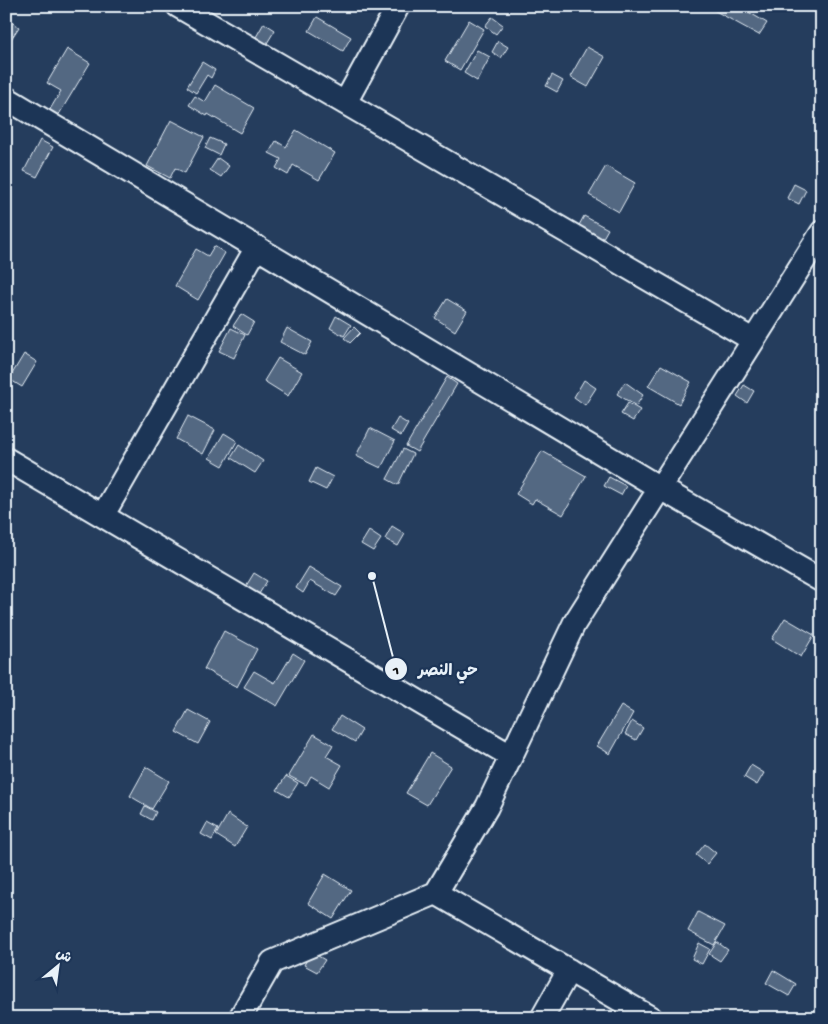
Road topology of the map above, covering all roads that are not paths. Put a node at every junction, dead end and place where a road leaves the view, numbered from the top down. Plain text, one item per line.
1 (178, 6) edge
2 (398, 6) edge
3 (6, 98) edge
4 (345, 103) junction
5 (822, 232) edge
6 (257, 248) junction
7 (753, 340) junction
8 (6, 459) edge
9 (660, 488) junction
10 (103, 516) junction
11 (822, 581) edge
12 (511, 756) junction
13 (436, 894) junction
14 (569, 970) junction
15 (240, 1018) edge
16 (542, 1018) edge
17 (651, 1018) edge

1 - 4 street
2 - 4 street
3 - 6 street
4 - 7 street
5 - 7 street
6 - 9 street
6 - 10 street
7 - 9 street
8 - 10 street
9 - 11 street
9 - 12 street
10 - 12 street
12 - 13 street
13 - 14 street
13 - 15 street
14 - 16 street
14 - 17 street

